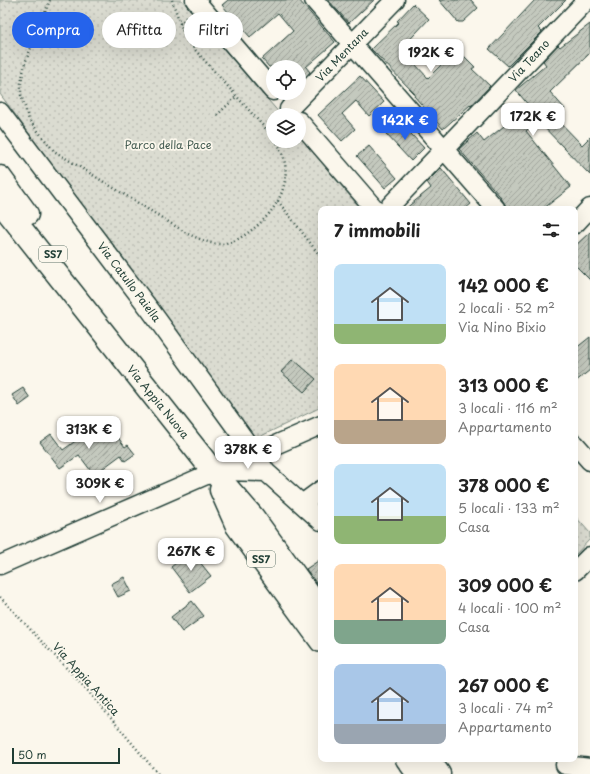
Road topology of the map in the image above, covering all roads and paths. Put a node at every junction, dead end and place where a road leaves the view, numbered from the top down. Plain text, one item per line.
1 (50, 0) edge
2 (172, 0) edge
3 (314, 0) edge
4 (395, 0) edge
5 (587, 0) edge
6 (198, 1) edge
7 (45, 12) edge
8 (352, 44) junction
9 (31, 48) edge
10 (266, 83) edge
11 (237, 96) junction
12 (281, 100) edge
13 (288, 108) edge
14 (300, 108) edge
15 (0, 112) edge
16 (217, 115) dead end
17 (266, 128) edge
18 (306, 129) edge
19 (279, 148) edge
20 (445, 150) junction
21 (0, 177) edge
22 (278, 201) junction
23 (0, 202) edge
24 (372, 206) edge
25 (390, 206) edge
26 (493, 206) edge
27 (590, 208) edge
28 (578, 221) edge
29 (318, 253) edge
30 (104, 333) junction
31 (318, 426) edge
32 (578, 448) edge
33 (255, 454) junction
34 (590, 462) edge
35 (212, 471) junction
36 (266, 472) junction
37 (318, 492) edge
38 (302, 504) junction
39 (318, 518) edge
40 (590, 556) edge
41 (0, 565) edge
42 (578, 568) edge
43 (0, 597) edge
44 (318, 608) edge
45 (318, 638) edge
46 (409, 762) edge
47 (430, 762) edge
48 (567, 766) edge
49 (590, 768) edge
50 (158, 774) edge
51 (418, 774) edge
52 (439, 774) edge

1 - 7 path
2 - 11 path
3 - 8 street
4 - 8 street, Via Mentana
5 - 20 street, Via Teano
6 - 10 street
8 - 14 street, Via Mentana
8 - 20 street
9 - 22 path
11 - 16 path
11 - 17 path
12 - 13 street
15 - 33 street, Via Catullo Paiella
18 - 24 street
19 - 22 path
20 - 25 street, Via Teano
20 - 26 street
21 - 30 main road, Via Appia Nuova / SS7
22 - 29 path
23 - 30 main road, Via Appia Nuova / SS7
27 - 28 street
30 - 35 main road, Via Appia Nuova / SS7
31 - 33 street
32 - 34 street
33 - 35 street
33 - 36 street, Via Catullo Paiella
35 - 36 street
35 - 41 street
35 - 44 main road, Via Appia Nuova / SS7
35 - 45 main road, Via Appia Nuova / SS7
36 - 38 street, Via Catullo Paiella
37 - 38 street
38 - 39 street, Via Catullo Paiella
40 - 42 street
43 - 50 path, Via Appia Antica
46 - 51 main road
47 - 52 main road
48 - 49 street

